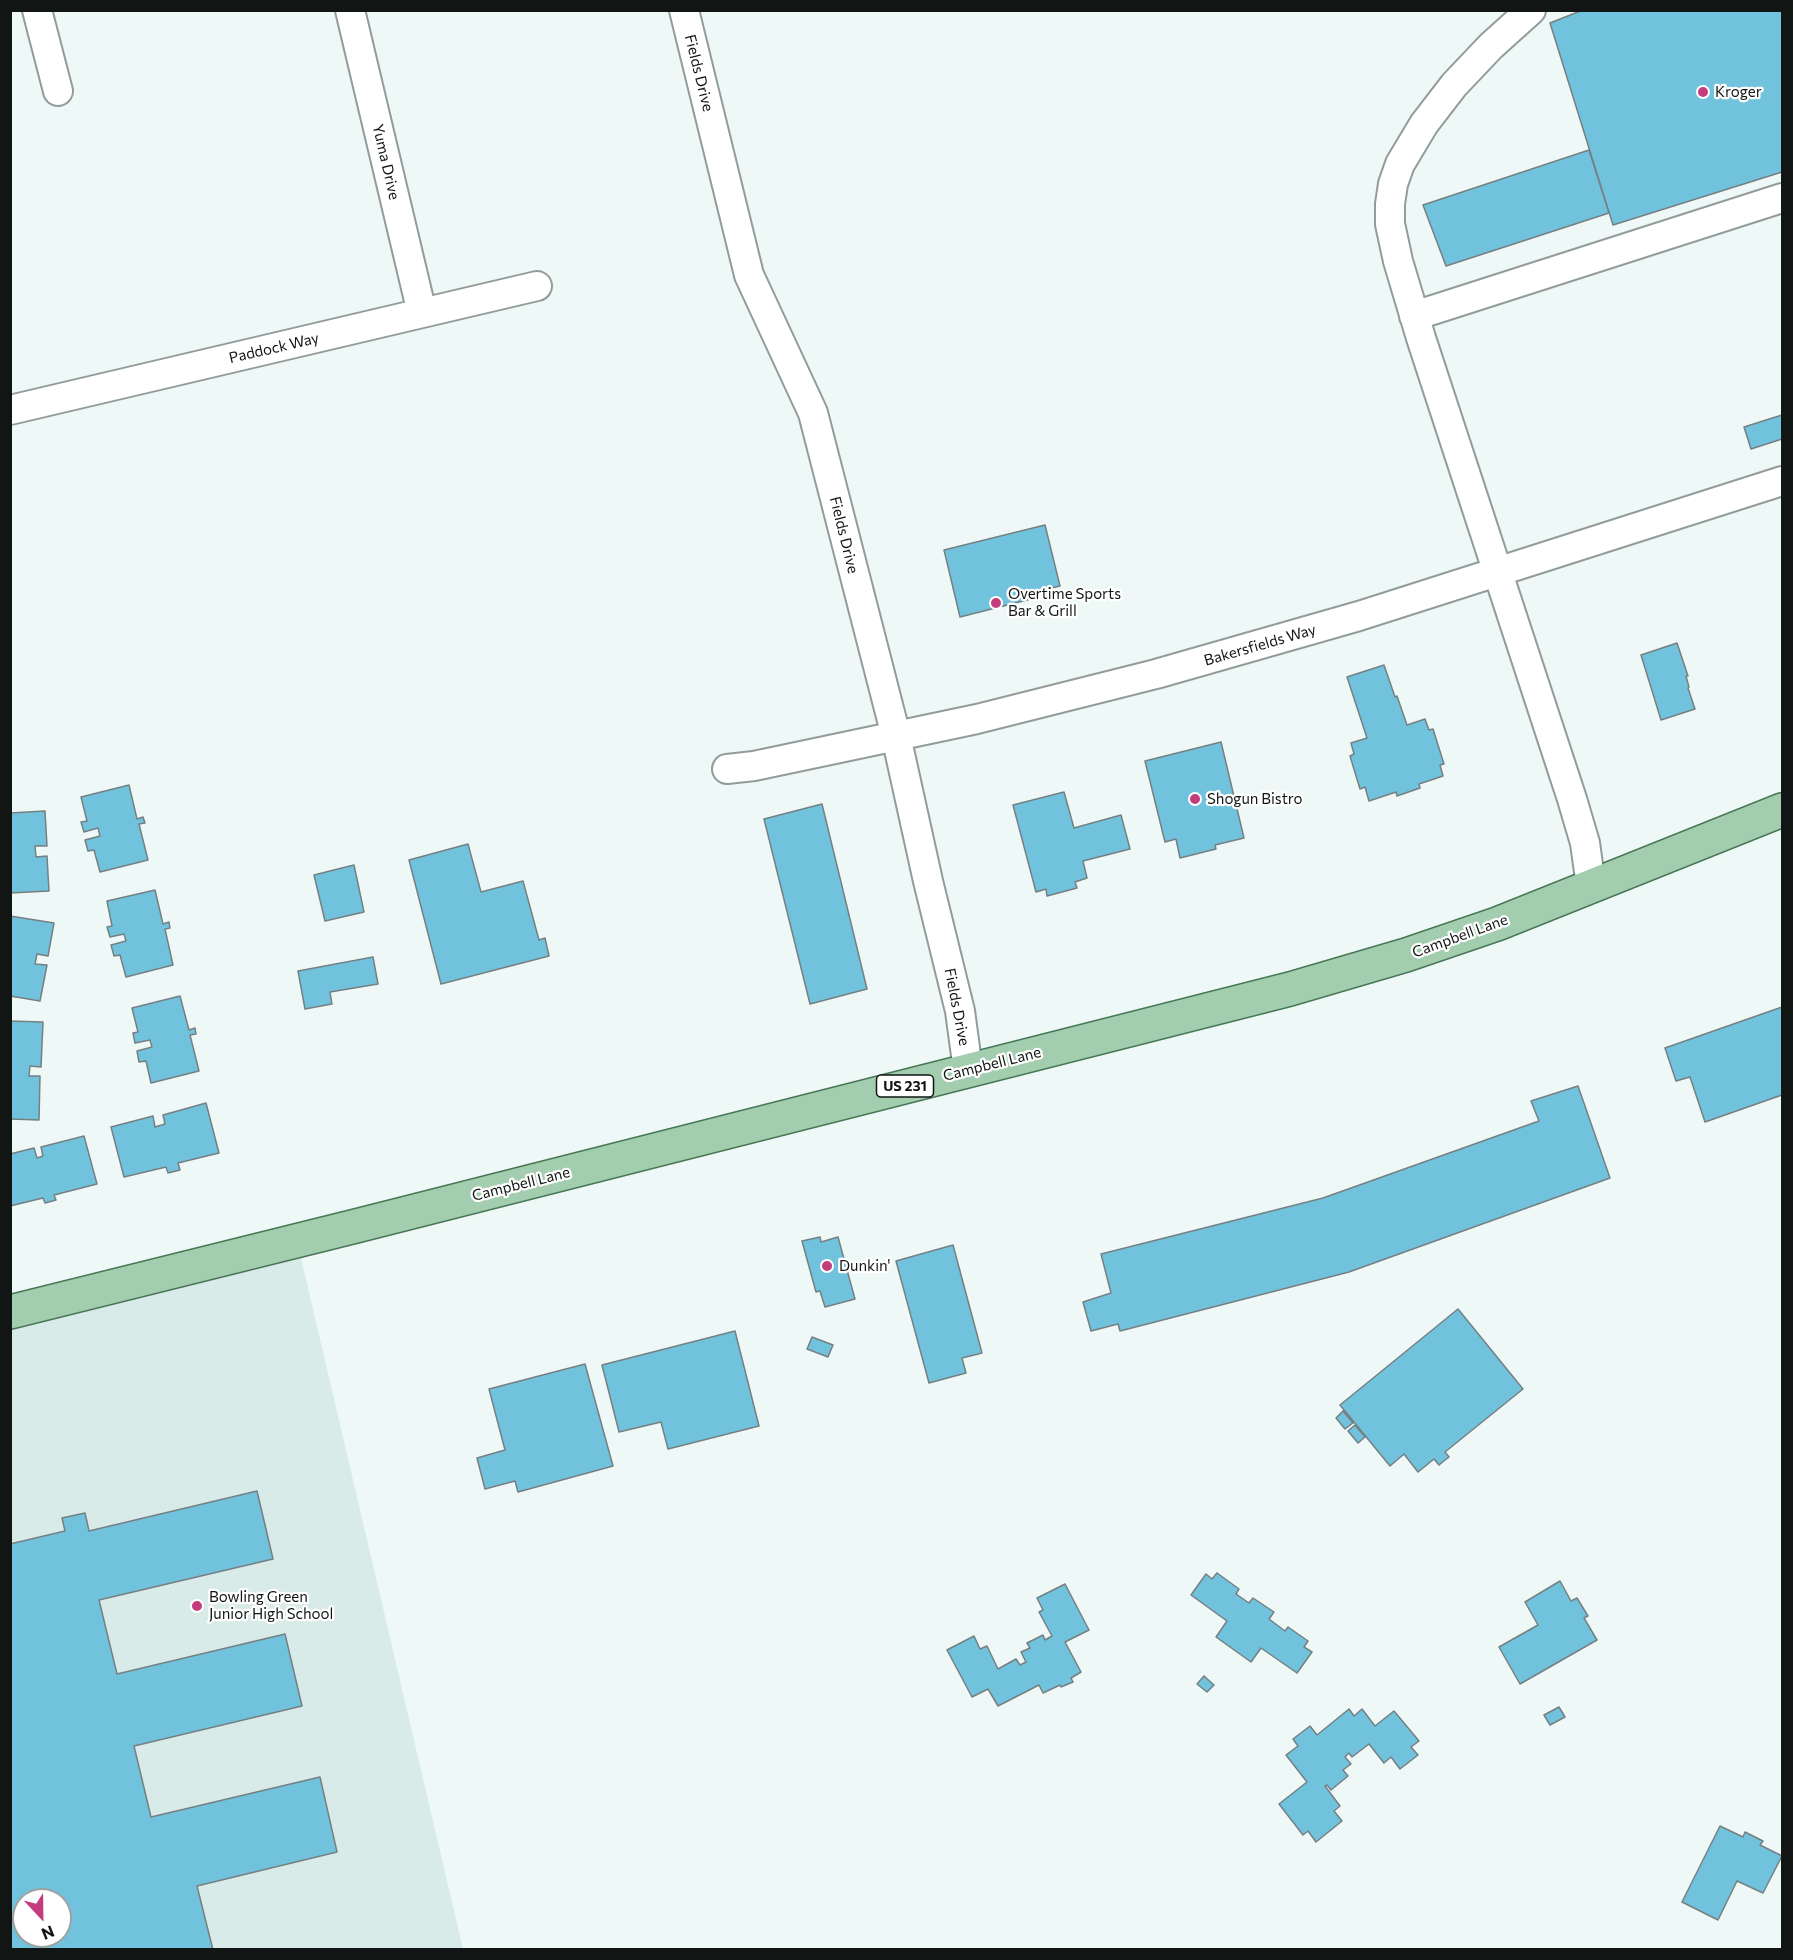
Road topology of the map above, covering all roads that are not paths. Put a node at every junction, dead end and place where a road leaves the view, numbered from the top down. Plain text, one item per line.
1 (37, 10) edge
2 (350, 10) edge
3 (684, 10) edge
4 (1531, 10) edge
5 (58, 91) dead end
6 (1782, 198) edge
7 (537, 286) dead end
8 (422, 313) junction
9 (1414, 316) junction
10 (10, 410) edge
11 (1782, 481) edge
12 (1498, 570) junction
13 (896, 736) junction
14 (727, 769) dead end
15 (1782, 810) edge
16 (1591, 886) junction
17 (968, 1070) junction
18 (10, 1312) edge

1 - 5 street
2 - 8 street, Yuma Drive
3 - 13 street, Fields Drive
4 - 9 street
6 - 9 street
7 - 8 street, Paddock Way
8 - 10 street, Paddock Way
9 - 12 street
11 - 12 street, Bakersfields Way
12 - 13 street, Bakersfields Way
12 - 16 street
13 - 14 street, Bakersfields Way
13 - 17 street, Fields Drive
15 - 16 main road, Campbell Lane / US 231
16 - 17 main road, Campbell Lane / US 231
17 - 18 main road, Campbell Lane / US 231

